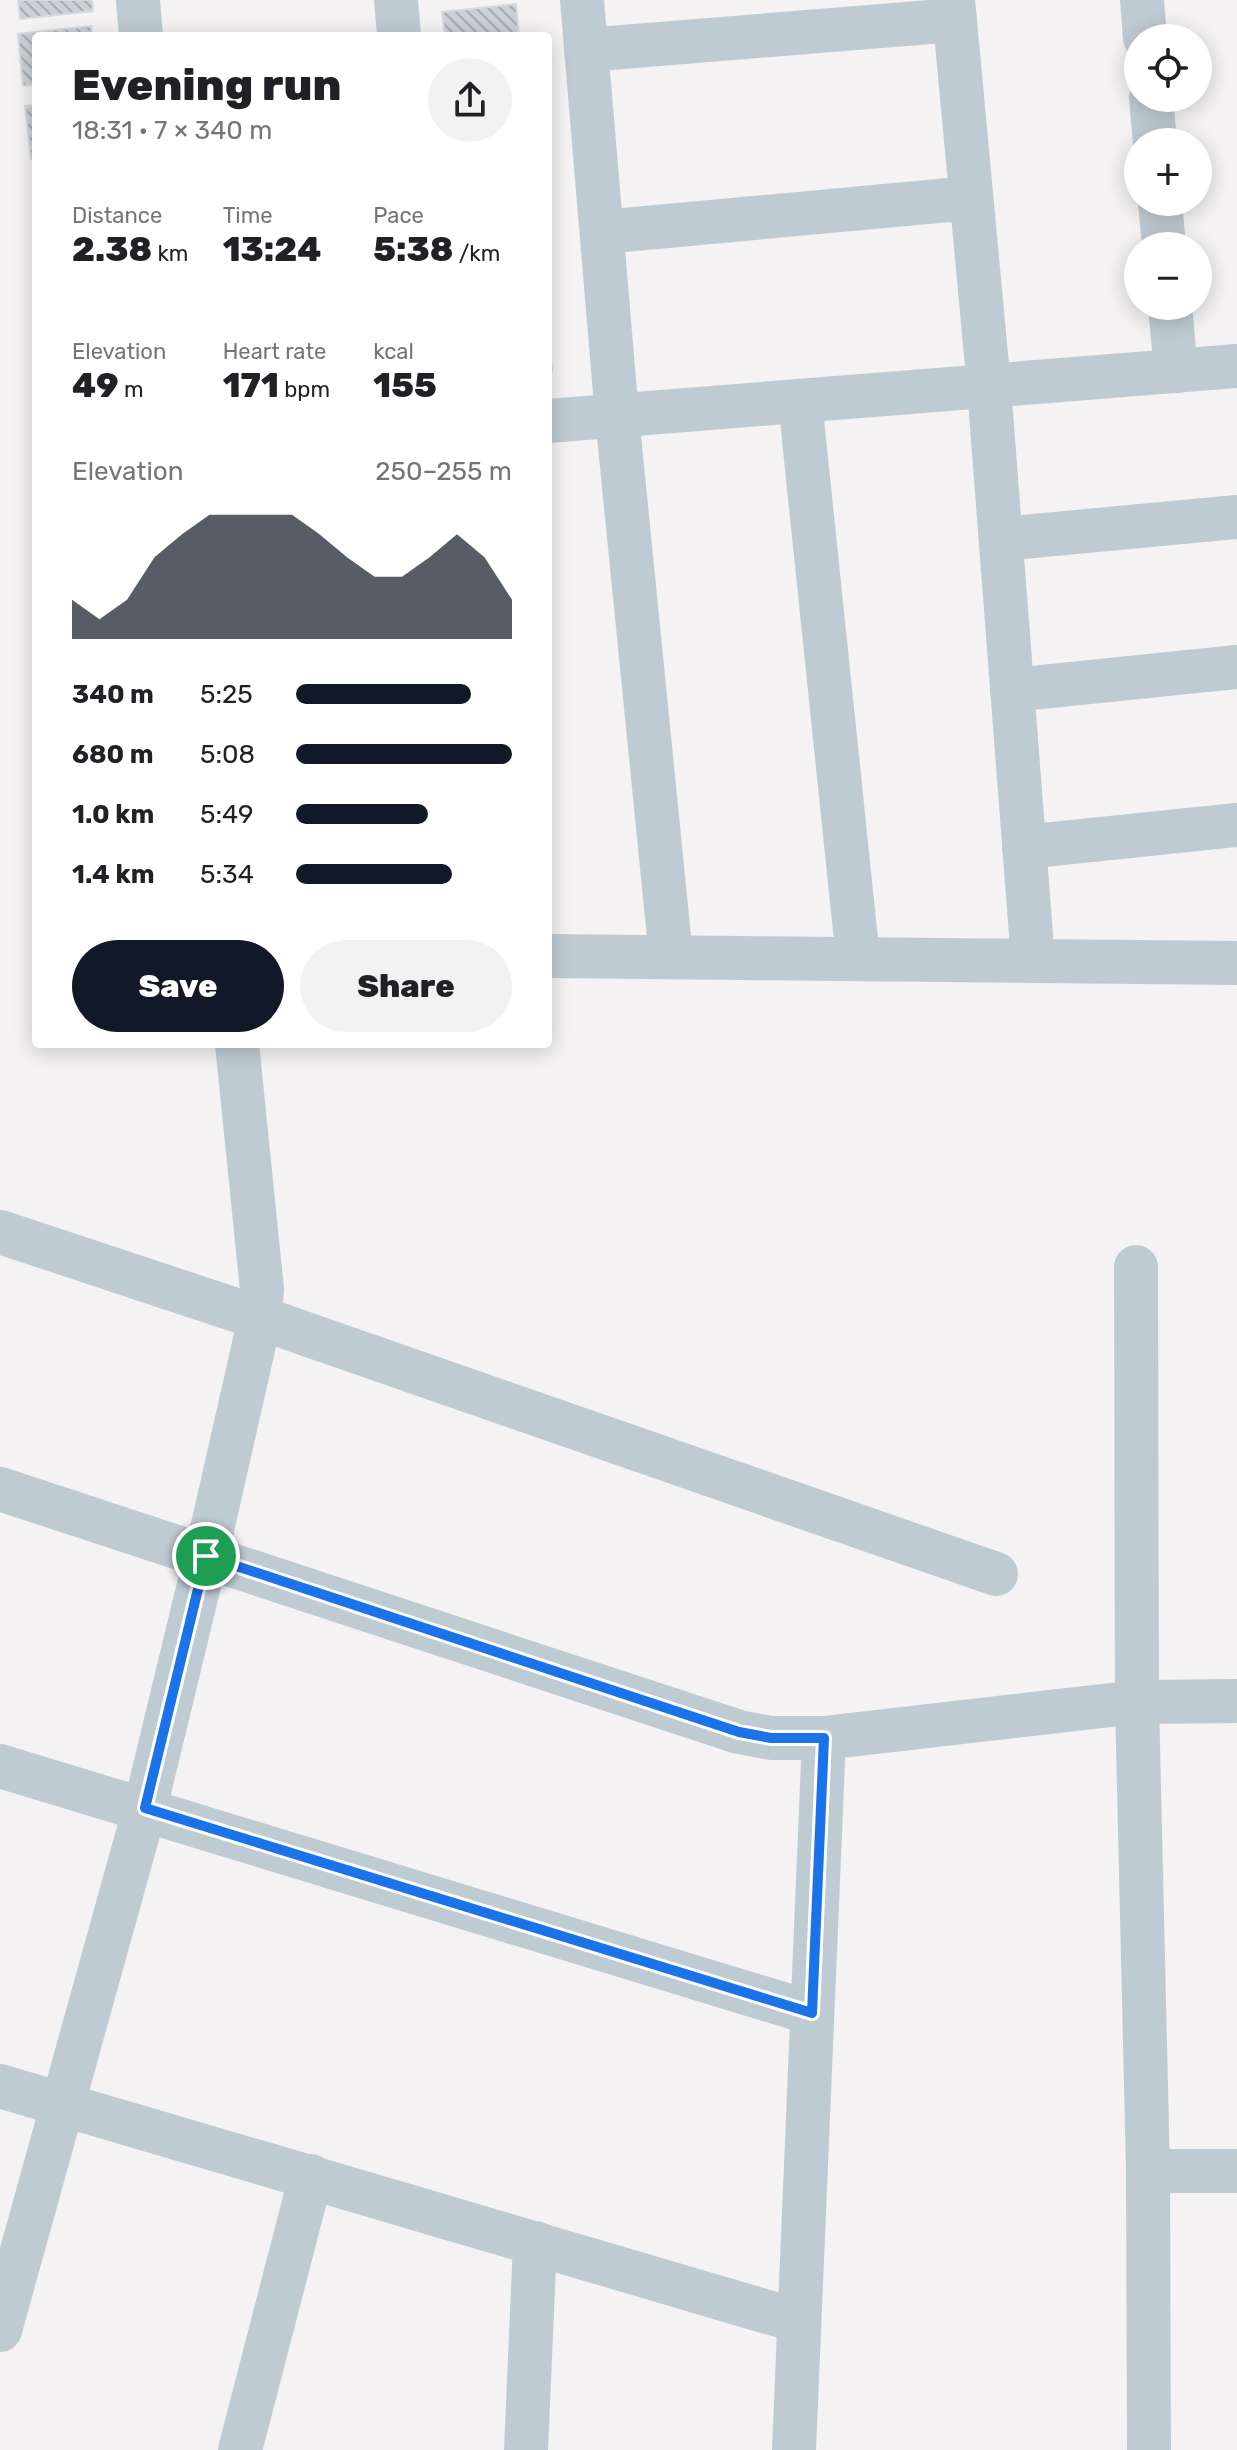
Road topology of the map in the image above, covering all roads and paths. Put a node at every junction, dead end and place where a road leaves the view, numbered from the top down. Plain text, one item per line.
1 (138, 0) edge
2 (396, 0) edge
3 (582, 0) edge
4 (1142, 0) edge
5 (954, 10) edge
6 (1144, 24) edge
7 (141, 32) edge
8 (399, 32) edge
9 (586, 50) junction
10 (971, 198) junction
11 (602, 232) junction
12 (1171, 320) edge
13 (1237, 366) edge
14 (1176, 371) junction
15 (989, 387) junction
16 (800, 401) junction
17 (617, 416) junction
18 (552, 421) edge
19 (1237, 517) edge
20 (1001, 539) junction
21 (1237, 667) edge
22 (1012, 690) junction
23 (1237, 825) edge
24 (1024, 847) junction
25 (552, 956) edge
26 (671, 957) junction
27 (858, 959) junction
28 (1033, 961) junction
29 (1237, 963) edge
30 (237, 1048) edge
31 (0, 1232) edge
32 (1136, 1267) dead end
33 (260, 1318) junction
34 (0, 1489) edge
35 (206, 1556) junction
36 (996, 1574) dead end
37 (1237, 1701) edge
38 (1137, 1702) junction
39 (824, 1738) junction
40 (0, 1766) edge
41 (145, 1808) junction
42 (812, 2013) junction
43 (0, 2086) edge
44 (63, 2102) junction
45 (1148, 2171) junction
46 (1237, 2171) edge
47 (311, 2176) junction
48 (535, 2243) junction
49 (2, 2315) edge
50 (798, 2321) junction
51 (240, 2450) edge
52 (526, 2450) edge
53 (794, 2450) edge
54 (1149, 2450) edge

1 - 7 street
2 - 8 street
3 - 9 street
4 - 6 street
5 - 9 street
5 - 10 street
9 - 11 street
10 - 11 street
10 - 15 street
11 - 17 street
12 - 14 street
13 - 14 street
14 - 15 street
15 - 16 street
15 - 20 street
16 - 17 street
16 - 27 street
17 - 18 street
17 - 26 street
19 - 20 street
20 - 22 street
21 - 22 street
22 - 24 street
23 - 24 street
24 - 28 street
25 - 26 street
26 - 27 street
27 - 28 street
28 - 29 street
30 - 33 street
31 - 33 street
32 - 38 street
33 - 35 street
33 - 36 street
34 - 35 street
35 - 39 street
35 - 41 street
37 - 38 street
38 - 39 street
38 - 45 street
39 - 42 street
40 - 41 street
41 - 42 street
41 - 44 street
42 - 50 street
43 - 44 street
44 - 47 street
44 - 49 street
45 - 46 street
45 - 54 street
47 - 48 street
47 - 51 street
48 - 50 street
48 - 52 street
50 - 53 street

